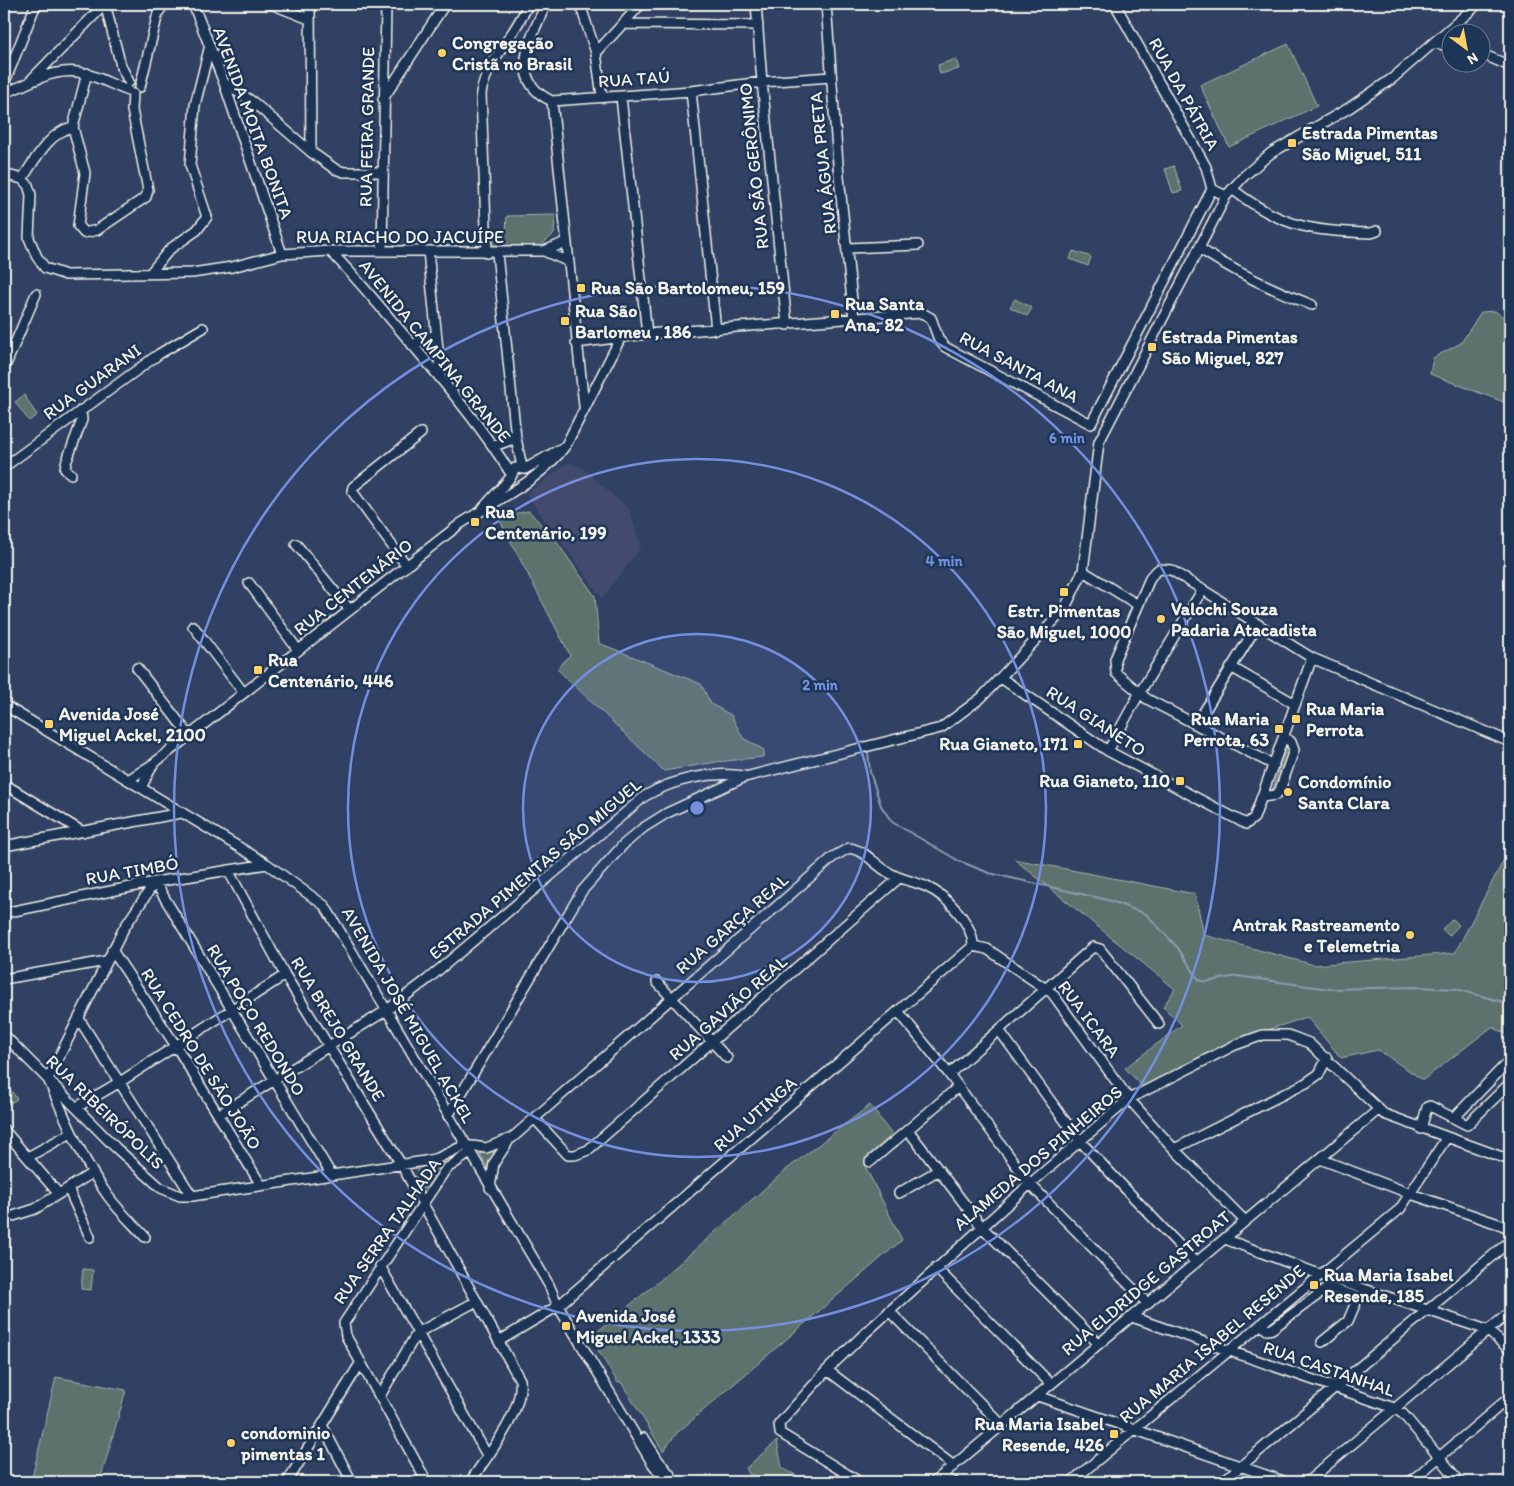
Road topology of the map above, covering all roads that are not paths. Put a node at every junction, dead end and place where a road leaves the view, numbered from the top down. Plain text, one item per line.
1 (36, 4) edge
2 (105, 4) edge
3 (164, 4) edge
4 (193, 4) edge
5 (271, 4) edge
6 (310, 4) edge
7 (386, 4) edge
8 (445, 4) edge
9 (528, 4) edge
10 (546, 4) edge
11 (580, 4) edge
12 (641, 4) edge
13 (756, 4) edge
14 (826, 4) edge
15 (1115, 4) edge
16 (1478, 4) edge
17 (309, 19) junction
18 (623, 24) junction
19 (758, 25) junction
20 (1434, 42) junction
21 (1442, 45) edge
22 (209, 49) junction
23 (596, 53) junction
24 (1492, 58) edge
25 (1510, 66) edge
26 (88, 73) junction
27 (831, 77) junction
28 (30, 82) junction
29 (224, 82) junction
30 (762, 82) junction
31 (4, 84) edge
32 (130, 89) junction
33 (691, 91) junction
34 (4, 92) edge
35 (602, 97) junction
36 (621, 97) junction
37 (383, 99) junction
38 (552, 101) junction
39 (73, 127) junction
40 (311, 152) junction
41 (382, 172) junction
42 (4, 174) edge
43 (22, 180) junction
44 (1212, 189) junction
45 (1229, 193) junction
46 (1377, 231) dead end
47 (566, 242) junction
48 (918, 245) dead end
49 (848, 248) junction
50 (1198, 248) junction
51 (330, 251) junction
52 (382, 251) junction
53 (428, 251) junction
54 (544, 251) junction
55 (492, 253) junction
56 (282, 254) junction
57 (567, 261) junction
58 (151, 272) junction
59 (36, 294) dead end
60 (1312, 305) dead end
61 (854, 319) junction
62 (787, 325) junction
63 (203, 328) dead end
64 (716, 330) junction
65 (436, 334) junction
66 (647, 334) junction
67 (620, 338) junction
68 (576, 343) junction
69 (412, 344) junction
70 (4, 369) edge
71 (441, 379) junction
72 (584, 407) junction
73 (81, 410) junction
74 (1091, 424) junction
75 (421, 433) dead end
76 (516, 438) junction
77 (1099, 442) junction
78 (494, 446) junction
79 (566, 446) junction
80 (4, 468) edge
81 (523, 468) junction
82 (71, 474) dead end
83 (511, 475) junction
84 (524, 483) junction
85 (481, 511) junction
86 (296, 544) dead end
87 (407, 566) junction
88 (1083, 571) junction
89 (249, 583) dead end
90 (1203, 589) junction
91 (1138, 605) junction
92 (349, 610) junction
93 (1258, 624) junction
94 (193, 626) dead end
95 (298, 650) junction
96 (1312, 658) junction
97 (1231, 667) junction
98 (137, 668) dead end
99 (1001, 678) junction
100 (243, 692) junction
101 (1139, 694) junction
102 (1296, 704) junction
103 (4, 705) edge
104 (1197, 723) junction
105 (189, 735) junction
106 (1284, 736) junction
107 (1510, 742) edge
108 (1108, 751) junction
109 (153, 764) junction
110 (1274, 764) junction
111 (745, 776) junction
112 (128, 780) junction
113 (4, 784) edge
114 (141, 788) junction
115 (1262, 796) junction
116 (181, 813) junction
117 (83, 832) junction
118 (4, 846) edge
119 (267, 864) junction
120 (228, 870) junction
121 (899, 878) junction
122 (155, 882) junction
123 (4, 913) edge
124 (973, 946) junction
125 (112, 950) junction
126 (106, 961) junction
127 (285, 975) junction
128 (4, 979) edge
129 (657, 982) dead end
130 (1047, 989) junction
131 (673, 997) junction
132 (387, 1010) junction
133 (231, 1011) junction
134 (898, 1012) junction
135 (79, 1019) junction
136 (1159, 1024) dead end
137 (999, 1030) junction
138 (4, 1035) edge
139 (712, 1044) junction
140 (176, 1046) junction
141 (330, 1048) junction
142 (727, 1058) dead end
143 (1327, 1058) junction
144 (1510, 1060) edge
145 (949, 1074) junction
146 (48, 1079) junction
147 (274, 1081) junction
148 (120, 1082) junction
149 (1510, 1083) edge
150 (958, 1087) junction
151 (462, 1089) junction
152 (1130, 1099) junction
153 (442, 1106) junction
154 (76, 1108) junction
155 (1378, 1110) junction
156 (218, 1115) junction
157 (448, 1116) junction
158 (1454, 1118) junction
159 (536, 1120) junction
160 (1421, 1128) junction
161 (4, 1130) edge
162 (908, 1130) junction
163 (71, 1133) junction
164 (1447, 1137) junction
165 (512, 1138) junction
166 (1079, 1140) junction
167 (1174, 1148) junction
168 (467, 1149) junction
169 (443, 1156) junction
170 (28, 1157) junction
171 (1320, 1159) junction
172 (1510, 1160) edge
173 (870, 1162) dead end
174 (401, 1164) junction
175 (449, 1166) junction
176 (939, 1170) junction
177 (92, 1173) junction
178 (331, 1174) junction
179 (1030, 1184) junction
180 (261, 1185) junction
181 (68, 1188) junction
182 (490, 1188) junction
183 (58, 1193) junction
184 (899, 1193) dead end
185 (1411, 1194) junction
186 (192, 1196) junction
187 (422, 1203) junction
188 (4, 1219) edge
189 (1245, 1221) junction
190 (982, 1227) junction
191 (1510, 1228) edge
192 (90, 1237) dead end
193 (145, 1237) dead end
194 (1225, 1239) junction
195 (1510, 1241) edge
196 (1196, 1263) junction
197 (380, 1266) junction
198 (936, 1268) junction
199 (1319, 1274) junction
200 (477, 1301) junction
201 (1148, 1304) junction
202 (560, 1305) junction
203 (889, 1311) junction
204 (1426, 1311) junction
205 (1510, 1312) edge
206 (1132, 1317) junction
207 (1261, 1324) junction
208 (1487, 1330) junction
209 (417, 1333) junction
210 (499, 1341) junction
211 (1322, 1342) dead end
212 (1099, 1344) junction
213 (1510, 1350) edge
214 (1228, 1352) junction
215 (361, 1362) junction
216 (827, 1370) junction
217 (1051, 1384) junction
218 (1334, 1387) junction
219 (380, 1396) junction
220 (1038, 1396) junction
221 (1510, 1397) edge
222 (1394, 1408) junction
223 (322, 1425) junction
224 (1002, 1425) junction
225 (1135, 1430) junction
226 (487, 1456) junction
227 (1439, 1458) junction
228 (954, 1466) junction
229 (1240, 1467) junction
230 (937, 1480) edge
231 (287, 1482) edge
232 (352, 1482) edge
233 (427, 1482) edge
234 (470, 1482) edge
235 (667, 1482) edge
236 (676, 1482) edge
237 (860, 1482) edge
238 (954, 1482) edge
239 (1071, 1482) edge
240 (1222, 1482) edge
241 (1286, 1482) edge
242 (1307, 1482) edge
243 (1410, 1482) edge
244 (1460, 1482) edge

1 - 31 street
2 - 28 street
2 - 32 street
3 - 32 street
4 - 22 street, AVENIDA MOITA BONITA
5 - 17 street
6 - 17 street
7 - 37 street, RUA FEIRA GRANDE
8 - 37 street
9 - 55 street
10 - 38 street
11 - 23 street
12 - 18 street
13 - 19 street, RUA SÃO GERÔNIMO
14 - 27 street, RUA ÁGUA PRETA
15 - 44 street, RUA DA PÁTRIA
16 - 20 street
17 - 40 street
18 - 19 street
18 - 23 street
19 - 30 street, RUA SÃO GERÔNIMO
20 - 21 street
20 - 45 street
22 - 29 street, AVENIDA MOITA BONITA
22 - 58 street
23 - 35 street
24 - 25 street
26 - 28 street
26 - 32 street
26 - 39 street
27 - 30 street, RUA TAÚ
27 - 49 street, RUA ÁGUA PRETA
28 - 34 street
29 - 40 street
29 - 56 street, AVENIDA MOITA BONITA
30 - 33 street, RUA TAÚ
30 - 62 street, RUA SÃO GERÔNIMO
32 - 39 street
33 - 36 street, RUA TAÚ
33 - 64 street
35 - 36 street, RUA TAÚ
35 - 38 street, RUA TAÚ
36 - 66 street
37 - 41 street, RUA FEIRA GRANDE
38 - 47 street
39 - 43 street
40 - 41 street
41 - 52 street, RUA FEIRA GRANDE
42 - 43 street
43 - 58 street, RUA RIACHO DO JACUÍPE
44 - 45 street
44 - 74 street
45 - 46 street
45 - 50 street
47 - 54 street, RUA RIACHO DO JACUÍPE
47 - 57 street
48 - 49 street
49 - 61 street, RUA ÁGUA PRETA
50 - 60 street
50 - 77 street
51 - 52 street, RUA RIACHO DO JACUÍPE
51 - 56 street, RUA RIACHO DO JACUÍPE
51 - 69 street, AVENIDA CAMPINA GRANDE
52 - 53 street, RUA RIACHO DO JACUÍPE
53 - 55 street, RUA RIACHO DO JACUÍPE
53 - 65 street
54 - 55 street, RUA RIACHO DO JACUÍPE
54 - 57 street, RUA RIACHO DO JACUÍPE
55 - 76 street
56 - 58 street, RUA RIACHO DO JACUÍPE
57 - 68 street
59 - 70 street
61 - 62 street, RUA SANTA ANA
61 - 74 street, RUA SANTA ANA
62 - 64 street, RUA SANTA ANA
63 - 73 street, RUA GUARANI
64 - 66 street, RUA SANTA ANA
65 - 69 street
65 - 71 street
66 - 67 street, RUA SANTA ANA
67 - 68 street, RUA SANTA ANA
67 - 72 street, RUA CENTENÁRIO
68 - 72 street
69 - 71 street, AVENIDA CAMPINA GRANDE
71 - 78 street, AVENIDA CAMPINA GRANDE
72 - 79 street, RUA CENTENÁRIO
73 - 80 street, RUA GUARANI
73 - 82 street
74 - 77 street
75 - 87 street
76 - 78 street
76 - 81 street
77 - 88 street
78 - 83 street, AVENIDA CAMPINA GRANDE
79 - 81 street, RUA CENTENÁRIO
79 - 84 street, RUA CENTENÁRIO
81 - 83 street, RUA CENTENÁRIO
81 - 84 street
83 - 84 street
83 - 85 street, RUA CENTENÁRIO
84 - 85 street, RUA CENTENÁRIO
85 - 87 street, RUA CENTENÁRIO
86 - 92 street
87 - 92 street, RUA CENTENÁRIO
88 - 91 street
88 - 99 street
89 - 95 street
90 - 91 street
90 - 93 street
90 - 101 street
91 - 101 street
92 - 95 street, RUA CENTENÁRIO
93 - 96 street
93 - 97 street
94 - 100 street
95 - 100 street, RUA CENTENÁRIO
96 - 102 street
96 - 107 street
97 - 102 street
97 - 104 street
98 - 105 street
99 - 108 street, RUA GIANETO
99 - 111 street
100 - 105 street, RUA CENTENÁRIO
101 - 104 street
101 - 108 street
102 - 106 street
103 - 112 street, AVENIDA JOSÉ MIGUEL ACKEL
104 - 110 street
105 - 109 street, RUA CENTENÁRIO
106 - 110 street
106 - 115 street
108 - 115 street, RUA GIANETO
109 - 112 street, RUA CENTENÁRIO
109 - 114 street, RUA CENTENÁRIO
110 - 115 street
111 - 132 street, ESTRADA PIMENTAS SÃO MIGUEL
111 - 151 street
112 - 114 street, AVENIDA JOSÉ MIGUEL ACKEL
113 - 117 street
114 - 116 street, AVENIDA JOSÉ MIGUEL ACKEL
116 - 117 street
116 - 119 street, AVENIDA JOSÉ MIGUEL ACKEL
117 - 118 street
119 - 120 street, RUA TIMBÓ
119 - 132 street, AVENIDA JOSÉ MIGUEL ACKEL
120 - 122 street, RUA TIMBÓ
120 - 127 street, RUA BREJO GRANDE
121 - 124 street, RUA GARÇA REAL
121 - 131 street, RUA GARÇA REAL
121 - 139 street, RUA GAVIÃO REAL
122 - 123 street, RUA TIMBÓ
122 - 125 street
122 - 133 street, RUA POÇO REDONDO
124 - 130 street, RUA ICARA
124 - 134 street, RUA UTINGA
125 - 126 street
125 - 140 street, RUA CEDRO DE SÃO JOÃO
126 - 128 street
126 - 135 street
127 - 133 street
127 - 141 street, RUA BREJO GRANDE
129 - 131 street
130 - 136 street
130 - 137 street
130 - 152 street, RUA ICARA
131 - 139 street
131 - 159 street, RUA GARÇA REAL
132 - 141 street, ESTRADA PIMENTAS SÃO MIGUEL
132 - 153 street, AVENIDA JOSÉ MIGUEL ACKEL
133 - 140 street
133 - 147 street, RUA POÇO REDONDO
134 - 145 street
134 - 202 street, RUA UTINGA
135 - 146 street
135 - 148 street
137 - 145 street
137 - 166 street
138 - 146 street, RUA RIBEIRÓPOLIS
139 - 142 street
139 - 159 street, RUA GAVIÃO REAL
140 - 148 street
140 - 156 street, RUA CEDRO DE SÃO JOÃO
141 - 147 street, ESTRADA PIMENTAS SÃO MIGUEL
141 - 174 street, RUA BREJO GRANDE
143 - 152 street, ALAMEDA DOS PINHEIROS
143 - 155 street, ALAMEDA DOS PINHEIROS
143 - 167 street
144 - 158 street
145 - 150 street
146 - 154 street, RUA RIBEIRÓPOLIS
146 - 163 street
147 - 156 street, ESTRADA PIMENTAS SÃO MIGUEL
147 - 178 street, RUA POÇO REDONDO
148 - 154 street
148 - 186 street
149 - 158 street
150 - 162 street
150 - 179 street
151 - 153 street
151 - 157 street
152 - 166 street, ALAMEDA DOS PINHEIROS
152 - 167 street, RUA ICARA
153 - 157 street, AVENIDA JOSÉ MIGUEL ACKEL
154 - 186 street, RUA RIBEIRÓPOLIS
155 - 160 street, ALAMEDA DOS PINHEIROS
155 - 171 street, RUA ELDRIDGE GASTROAT
156 - 180 street, RUA CEDRO DE SÃO JOÃO
157 - 168 street, AVENIDA JOSÉ MIGUEL ACKEL
158 - 160 street
159 - 165 street, RUA GARÇA REAL
160 - 164 street, ALAMEDA DOS PINHEIROS
161 - 170 street
162 - 173 street
162 - 176 street
163 - 170 street
163 - 177 street
164 - 172 street, ALAMEDA DOS PINHEIROS
164 - 185 street, RUA MARIA ISABEL RESENDE
165 - 168 street
165 - 182 street
166 - 179 street, ALAMEDA DOS PINHEIROS
166 - 196 street
167 - 189 street, RUA ICARA
168 - 169 street, RUA SERRA TALHADA
168 - 175 street, RUA SERRA TALHADA
168 - 182 street, AVENIDA JOSÉ MIGUEL ACKEL
169 - 174 street, RUA SERRA TALHADA
169 - 175 street
170 - 183 street
171 - 185 street
171 - 189 street, RUA ELDRIDGE GASTROAT
174 - 178 street, RUA SERRA TALHADA
174 - 187 street, RUA BREJO GRANDE
175 - 187 street, RUA SERRA TALHADA
176 - 184 street
176 - 190 street
177 - 181 street
177 - 193 street
178 - 180 street, RUA SERRA TALHADA
179 - 190 street, ALAMEDA DOS PINHEIROS
179 - 201 street
180 - 186 street, RUA SERRA TALHADA
181 - 183 street
181 - 192 street
182 - 202 street, AVENIDA JOSÉ MIGUEL ACKEL
183 - 188 street
185 - 191 street
185 - 199 street, RUA MARIA ISABEL RESENDE
187 - 197 street, RUA SERRA TALHADA
187 - 200 street, RUA BREJO GRANDE
189 - 194 street, RUA ELDRIDGE GASTROAT
190 - 198 street, ALAMEDA DOS PINHEIROS
190 - 212 street
194 - 196 street, RUA ELDRIDGE GASTROAT
194 - 199 street
195 - 204 street
196 - 201 street, RUA ELDRIDGE GASTROAT
197 - 209 street
197 - 215 street, RUA SERRA TALHADA
198 - 203 street, ALAMEDA DOS PINHEIROS
198 - 217 street
199 - 204 street
199 - 207 street, RUA MARIA ISABEL RESENDE
200 - 209 street
200 - 210 street, RUA BREJO GRANDE
201 - 206 street, RUA ELDRIDGE GASTROAT
202 - 210 street, RUA UTINGA
202 - 235 street, AVENIDA JOSÉ MIGUEL ACKEL
202 - 236 street, AVENIDA JOSÉ MIGUEL ACKEL
203 - 216 street, ALAMEDA DOS PINHEIROS
203 - 224 street
204 - 208 street
204 - 218 street
205 - 208 street
206 - 212 street, RUA ELDRIDGE GASTROAT
206 - 214 street, RUA CASTANHAL
207 - 211 street
207 - 214 street, RUA MARIA ISABEL RESENDE
208 - 213 street
208 - 222 street
209 - 219 street
209 - 226 street
210 - 226 street, RUA BREJO GRANDE
212 - 217 street, RUA ELDRIDGE GASTROAT
214 - 218 street, RUA CASTANHAL
214 - 225 street, RUA MARIA ISABEL RESENDE
215 - 219 street
215 - 223 street
216 - 228 street
216 - 237 street, ALAMEDA DOS PINHEIROS
217 - 220 street, RUA ELDRIDGE GASTROAT
218 - 222 street, RUA CASTANHAL
218 - 229 street
219 - 233 street
220 - 224 street, RUA ELDRIDGE GASTROAT
220 - 225 street
221 - 227 street
222 - 227 street, RUA CASTANHAL
222 - 242 street
223 - 231 street
223 - 232 street
224 - 228 street, RUA ELDRIDGE GASTROAT
225 - 229 street
225 - 239 street, RUA MARIA ISABEL RESENDE
226 - 234 street
227 - 243 street
227 - 244 street, RUA CASTANHAL
228 - 230 street, RUA ELDRIDGE GASTROAT
229 - 240 street
229 - 241 street
230 - 238 street

